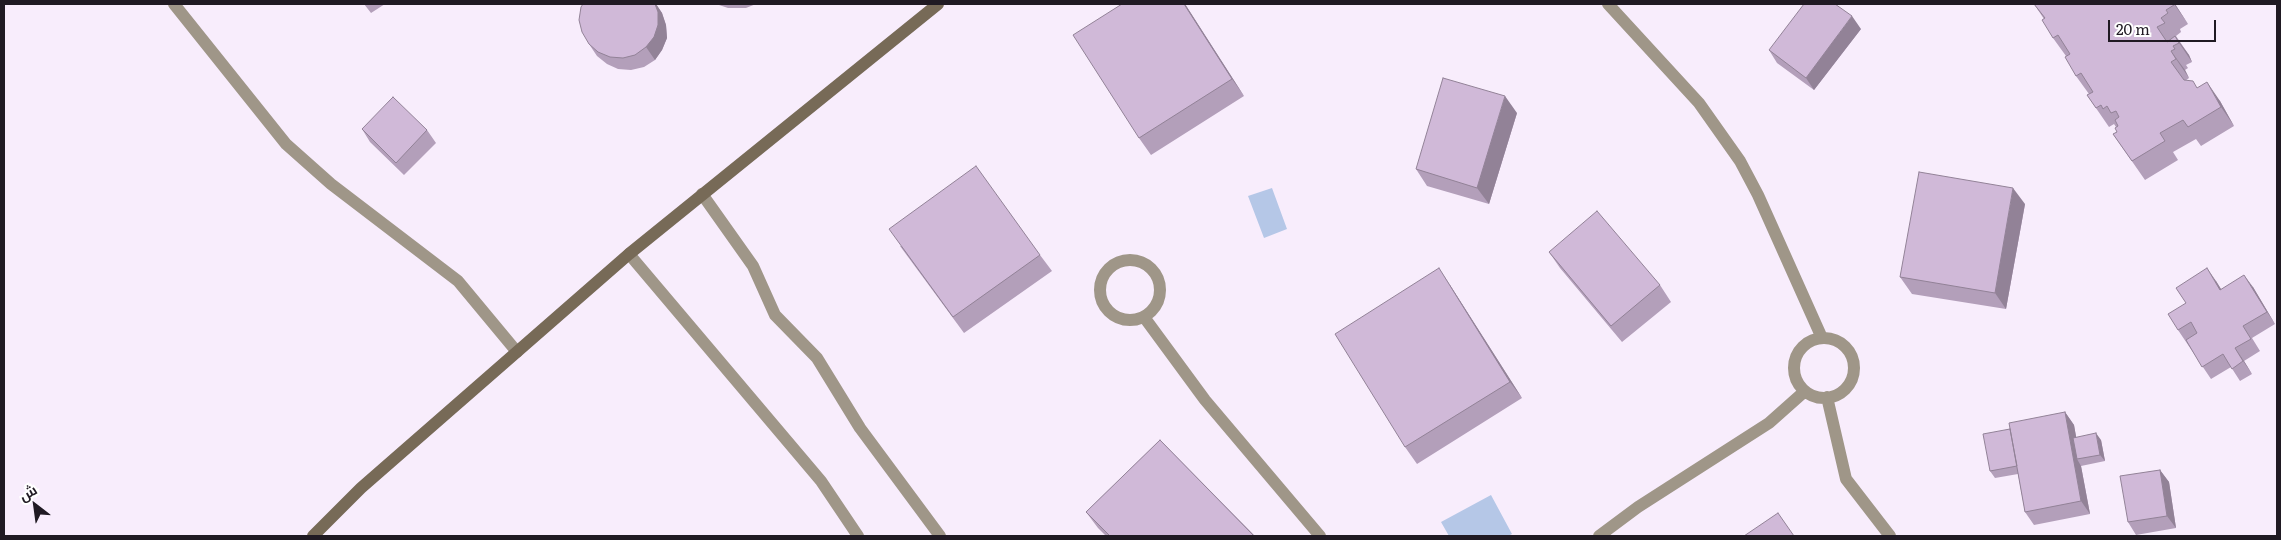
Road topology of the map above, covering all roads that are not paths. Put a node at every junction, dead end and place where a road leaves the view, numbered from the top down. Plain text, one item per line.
1 (174, 4) edge
2 (938, 4) edge
3 (1608, 4) edge
4 (702, 194) junction
5 (629, 254) junction
6 (1144, 317) junction
7 (1822, 338) junction
8 (517, 352) junction
9 (1805, 391) junction
10 (1827, 397) junction
11 (312, 536) edge
12 (858, 536) edge
13 (940, 536) edge
14 (1320, 536) edge
15 (1599, 536) edge
16 (1890, 536) edge

1 - 8 street
2 - 4 street
3 - 7 street
4 - 5 street
4 - 13 street
5 - 8 street
5 - 12 street
6 - 6 street
6 - 14 street
7 - 9 street
7 - 10 street
8 - 11 street
9 - 10 street
9 - 15 street
10 - 16 street

